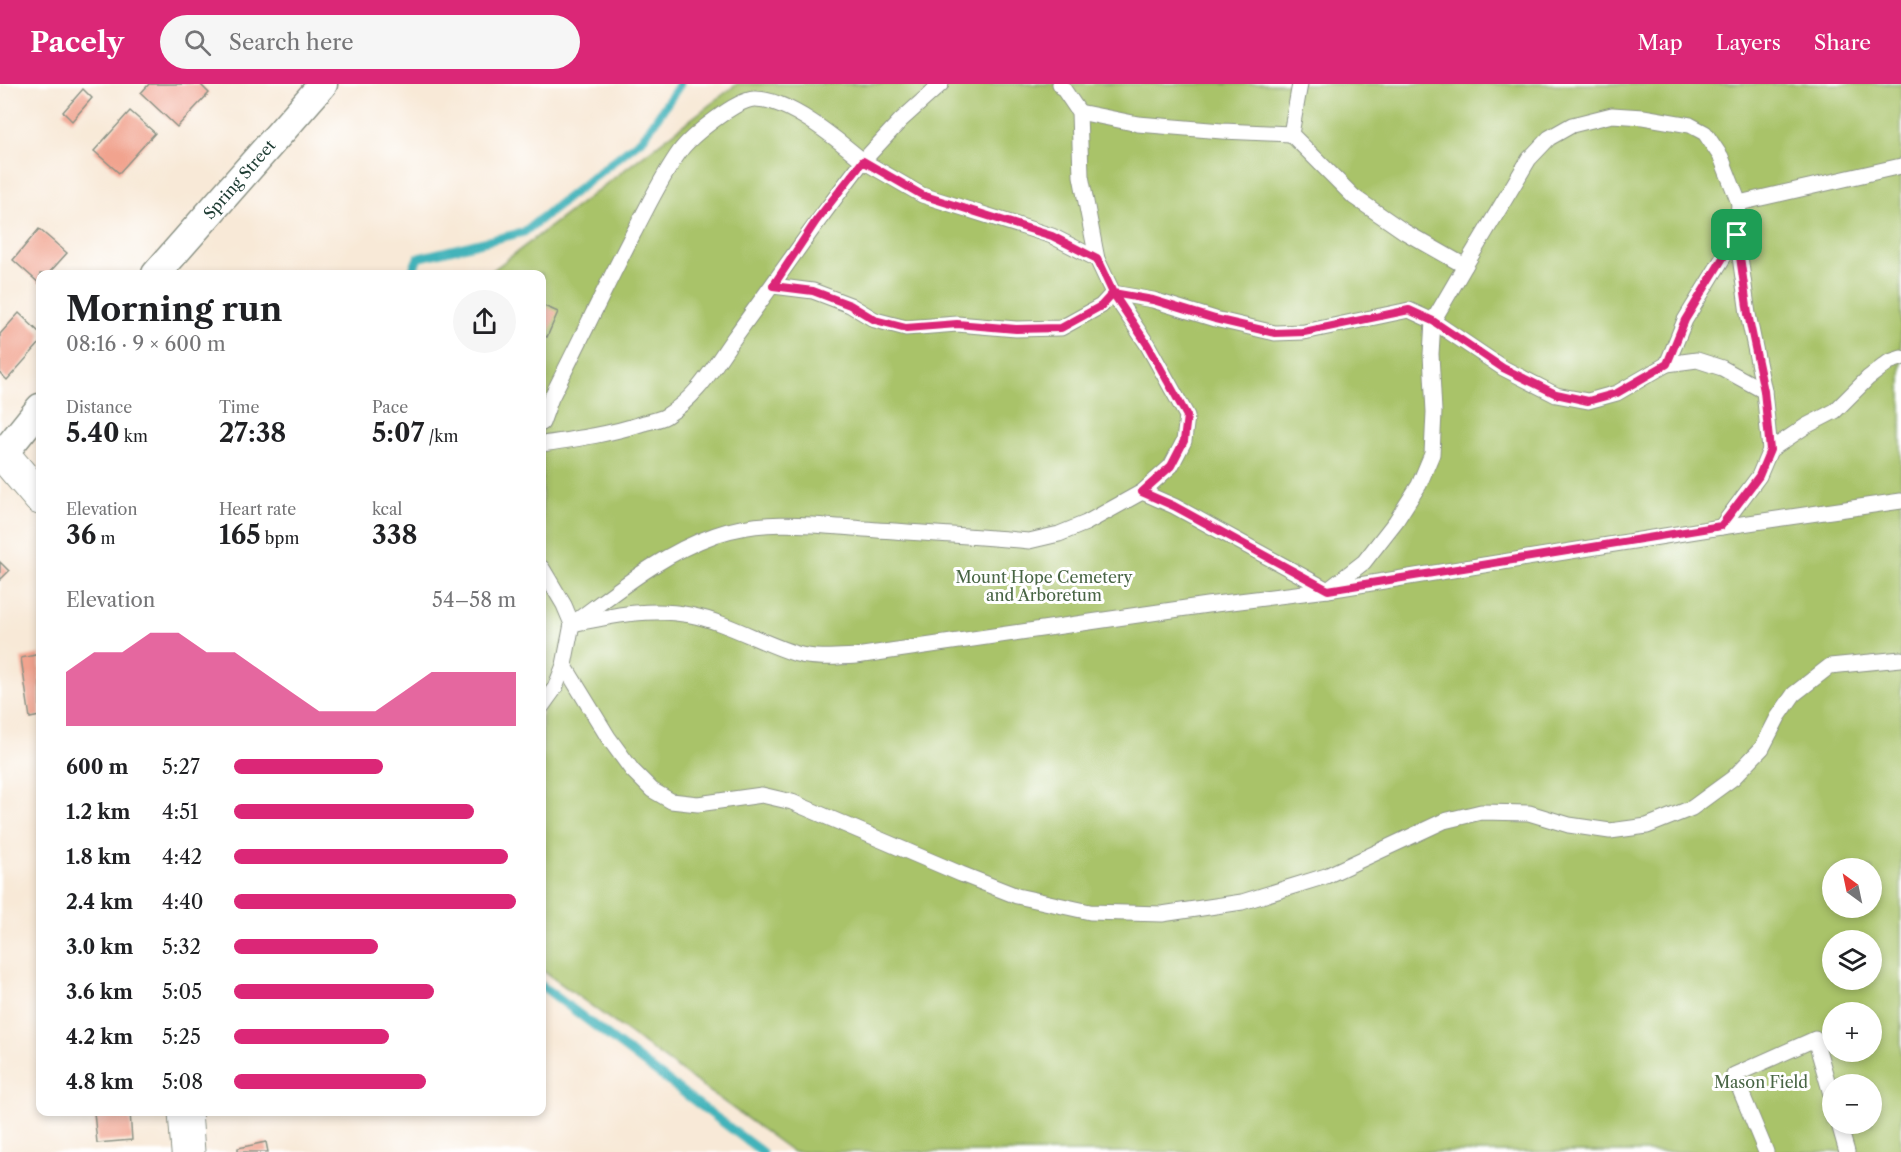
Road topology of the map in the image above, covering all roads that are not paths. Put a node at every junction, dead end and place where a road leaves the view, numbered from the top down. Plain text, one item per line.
1 (323, 84) edge
2 (941, 84) edge
3 (1060, 84) edge
4 (1300, 84) edge
5 (1079, 112) junction
6 (1291, 134) junction
7 (863, 161) junction
8 (1901, 166) edge
9 (1739, 203) junction
10 (1737, 235) junction
11 (1097, 259) junction
12 (1465, 266) junction
13 (160, 270) edge
14 (773, 286) junction
15 (1113, 293) junction
16 (1433, 321) junction
17 (1901, 358) edge
18 (1667, 364) junction
19 (1764, 391) junction
20 (546, 412) edge
21 (36, 413) edge
22 (546, 443) edge
23 (1770, 450) junction
24 (2, 453) edge
25 (1142, 492) junction
26 (36, 493) edge
27 (1901, 501) edge
28 (1721, 526) junction
29 (546, 575) edge
30 (1328, 590) junction
31 (572, 624) junction
32 (1901, 659) edge
33 (564, 665) junction
34 (546, 700) edge
35 (1825, 1074) edge
36 (185, 1116) edge
37 (1842, 1134) edge
38 (188, 1152) edge
39 (1766, 1152) edge
40 (1848, 1152) edge

1 - 13 street, Spring Street
2 - 7 lane
3 - 5 lane
4 - 6 lane
5 - 6 lane
5 - 11 lane
6 - 12 lane
7 - 11 lane
7 - 14 lane
7 - 20 lane
8 - 9 lane
9 - 10 lane
9 - 12 lane
10 - 18 lane
10 - 19 lane
11 - 15 lane
12 - 16 lane
14 - 15 lane
14 - 22 lane
15 - 16 lane
15 - 25 lane
16 - 18 lane
16 - 30 lane
17 - 23 lane
18 - 19 lane
19 - 23 lane
21 - 24 street
23 - 28 lane
24 - 26 street
25 - 30 lane
25 - 31 lane
27 - 28 lane
28 - 30 lane
29 - 31 lane
30 - 31 lane
31 - 33 lane
32 - 33 lane
33 - 34 lane
35 - 39 lane
36 - 38 street
37 - 40 lane

